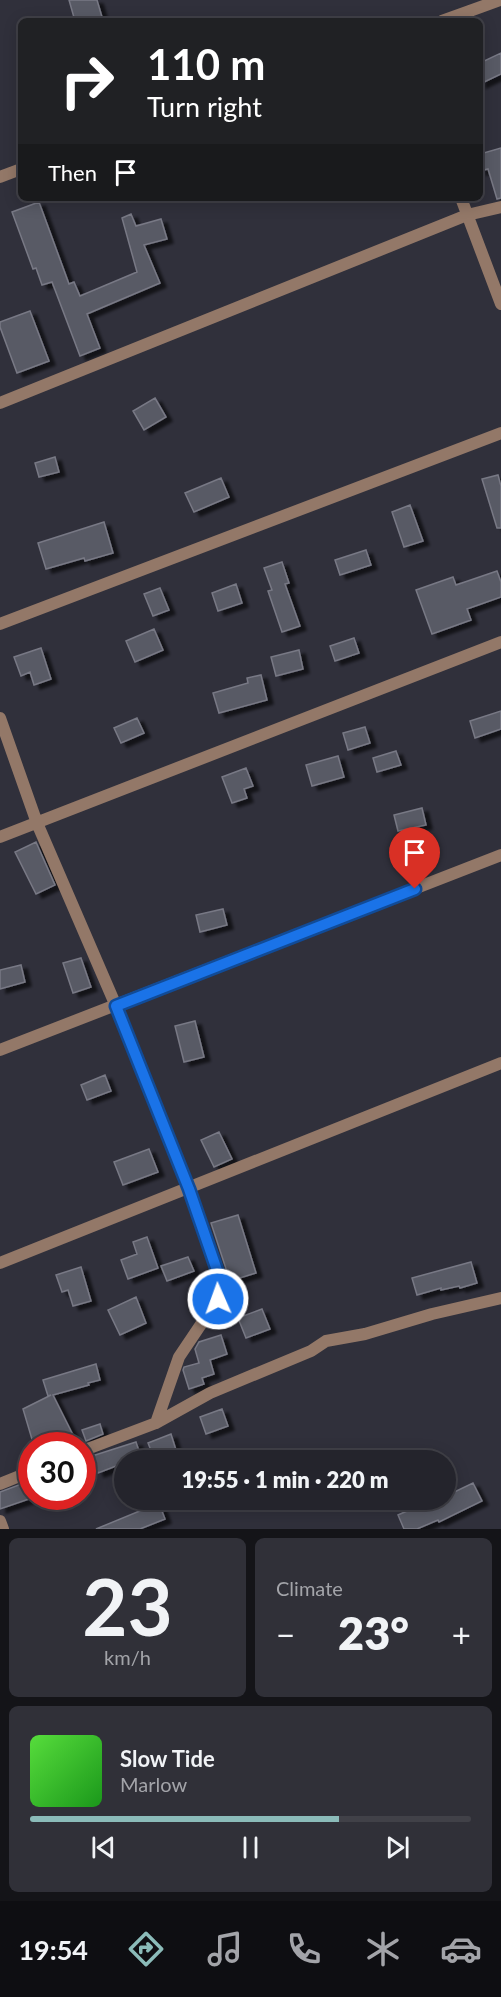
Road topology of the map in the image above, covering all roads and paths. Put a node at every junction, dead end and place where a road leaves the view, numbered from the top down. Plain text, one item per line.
1 (500, 0) edge
2 (450, 18) edge
3 (18, 170) edge
4 (0, 177) edge
5 (462, 201) edge
6 (501, 207) edge
7 (467, 215) junction
8 (501, 304) edge
9 (0, 403) edge
10 (501, 433) edge
11 (0, 624) edge
12 (501, 642) edge
13 (0, 718) edge
14 (37, 823) junction
15 (0, 837) edge
16 (501, 855) edge
17 (116, 1006) junction
18 (0, 1050) edge
19 (501, 1063) edge
20 (189, 1189) junction
21 (0, 1263) edge
22 (501, 1298) edge
23 (156, 1423) junction
24 (96, 1447) edge
25 (18, 1477) edge
26 (0, 1484) edge
27 (0, 1521) edge
28 (3, 1529) edge

1 - 2 street
3 - 4 street
5 - 7 street
6 - 7 street
7 - 8 street
7 - 9 street
10 - 11 street
12 - 14 street
13 - 14 street
14 - 15 street
14 - 17 street
16 - 17 street
17 - 18 street
17 - 20 street
19 - 20 street
20 - 21 street
20 - 23 street
22 - 23 street
23 - 24 street
25 - 26 street
27 - 28 street

